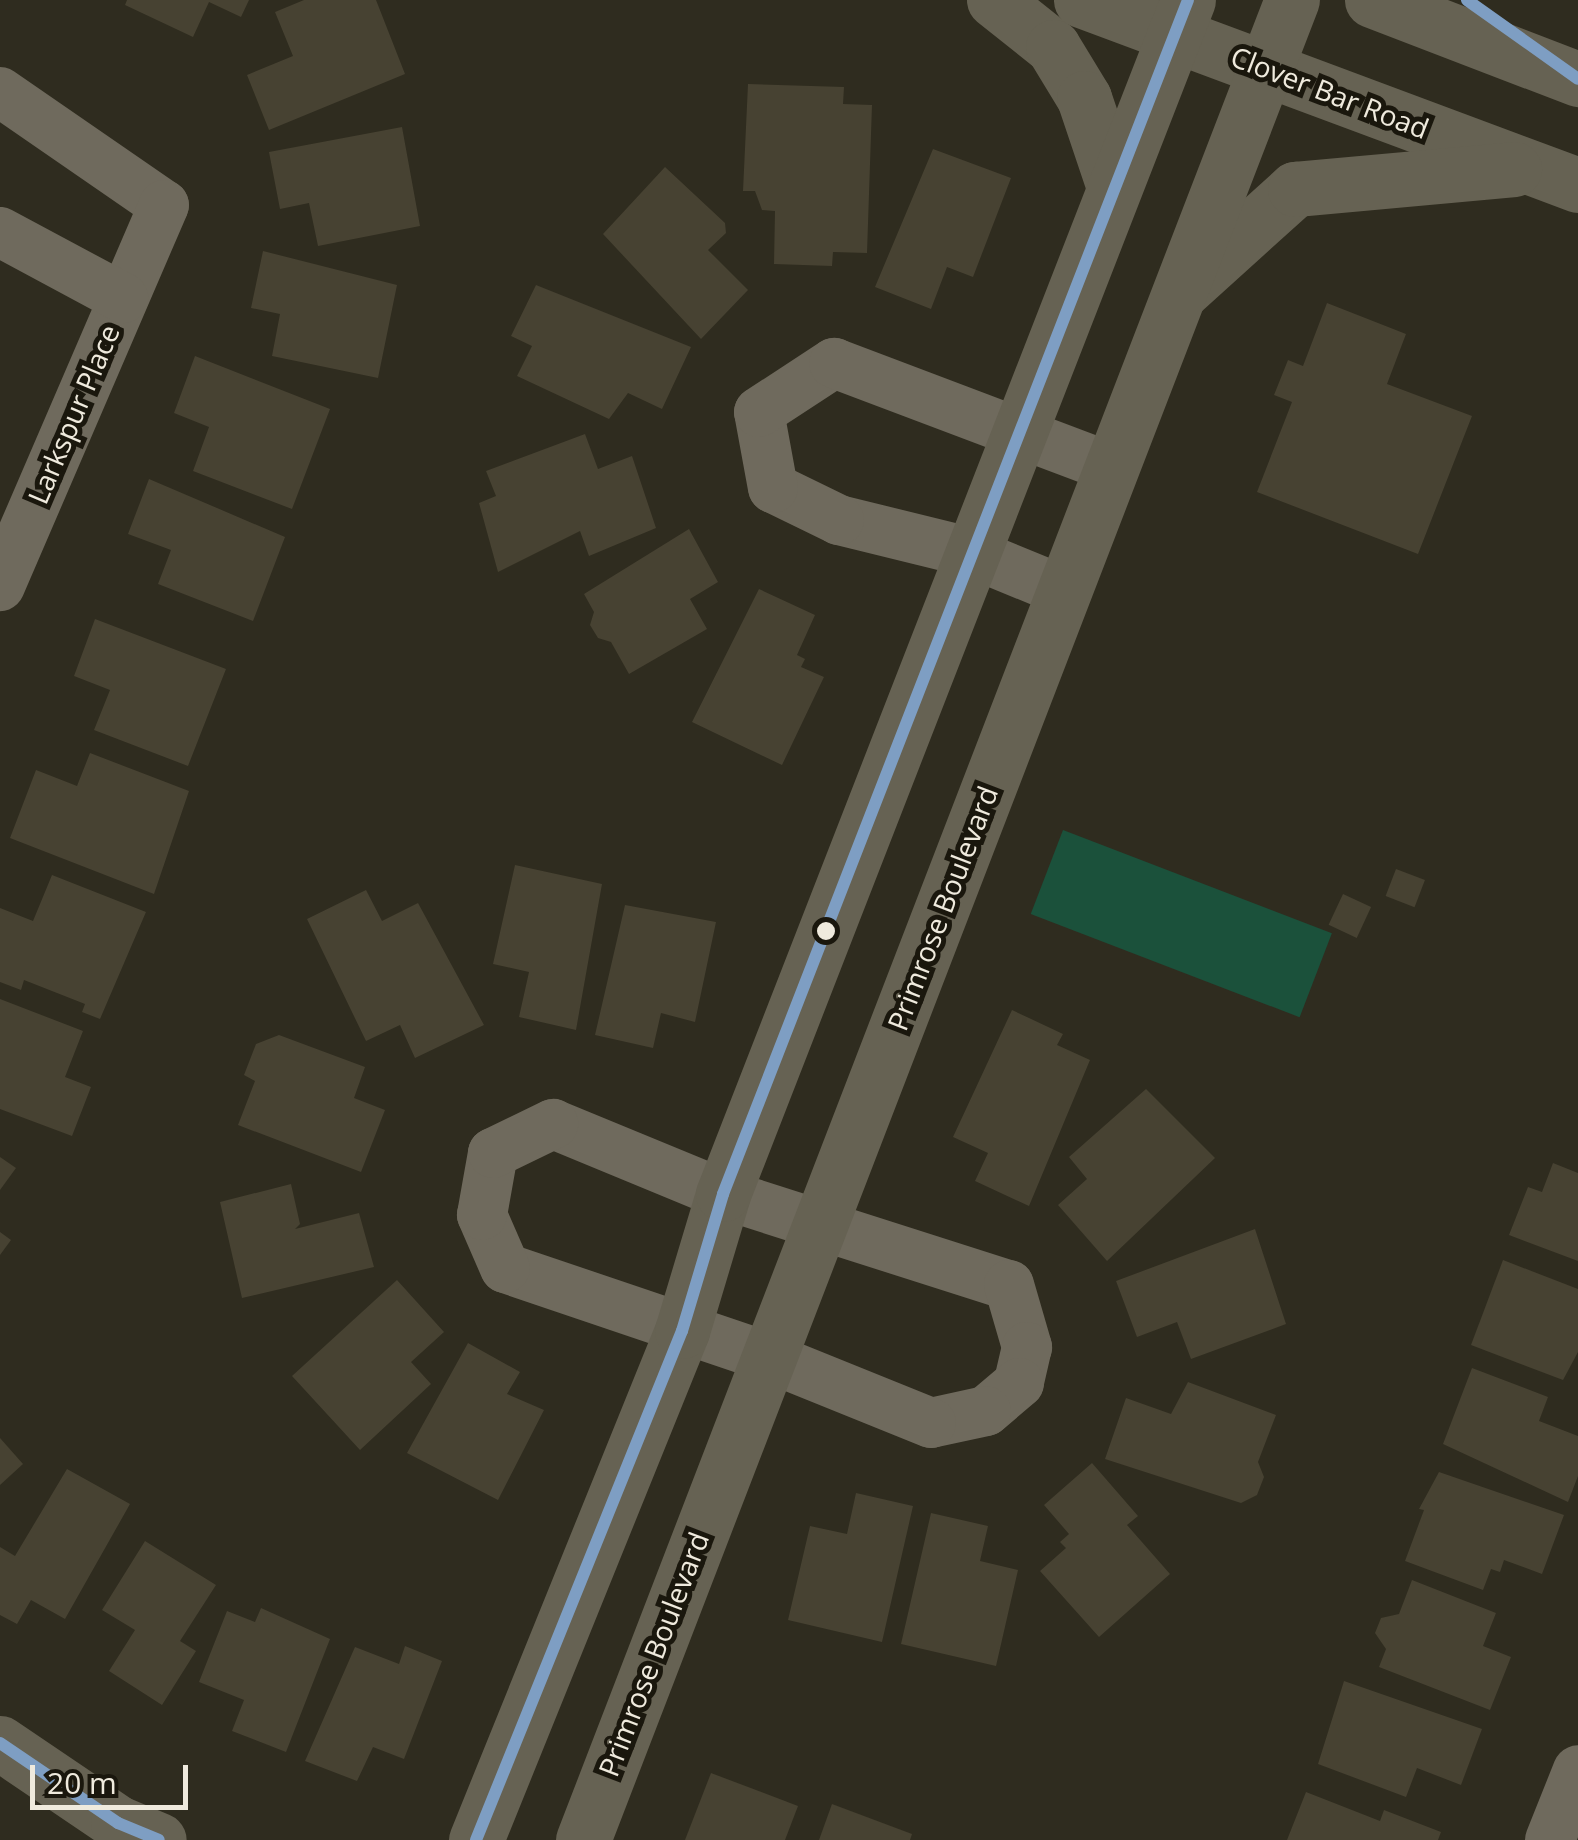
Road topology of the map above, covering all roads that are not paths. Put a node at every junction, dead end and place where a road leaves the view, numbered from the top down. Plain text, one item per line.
1 (994, 0) edge
2 (1081, 0) edge
3 (1292, 0) edge
4 (1372, 0) edge
5 (1467, 0) edge
6 (1182, 16) edge
7 (1264, 68) junction
8 (1578, 79) edge
9 (0, 92) edge
10 (1554, 176) edge
11 (1113, 184) junction
12 (0, 232) edge
13 (123, 298) junction
14 (1175, 298) junction
15 (1018, 435) junction
16 (1108, 466) junction
17 (969, 552) junction
18 (0, 586) edge
19 (1064, 591) junction
20 (723, 1194) junction
21 (820, 1224) junction
22 (682, 1330) junction
23 (765, 1356) junction
24 (0, 1742) edge
25 (1578, 1770) edge
26 (159, 1840) edge
27 (476, 1840) edge
28 (583, 1840) edge
29 (1550, 1840) edge

1 - 11 street
2 - 6 street, Clover Bar Road
3 - 7 street, Primrose Boulevard
4 - 8 street
5 - 8 street
6 - 7 street, Clover Bar Road
6 - 11 street
7 - 10 street, Clover Bar Road
7 - 14 street, Primrose Boulevard
9 - 13 street, Larkspur Place
10 - 14 street
11 - 15 street
12 - 13 street, Larkspur Place
13 - 18 street, Larkspur Place
14 - 16 street, Primrose Boulevard
15 - 16 street
15 - 17 street
15 - 17 street
16 - 19 street, Primrose Boulevard
17 - 19 street
17 - 20 street
19 - 21 street, Primrose Boulevard
20 - 21 street
20 - 22 street
20 - 22 street
21 - 23 street, Primrose Boulevard
21 - 23 street
22 - 23 street
22 - 27 street
23 - 28 street, Primrose Boulevard
24 - 26 street
25 - 29 street

